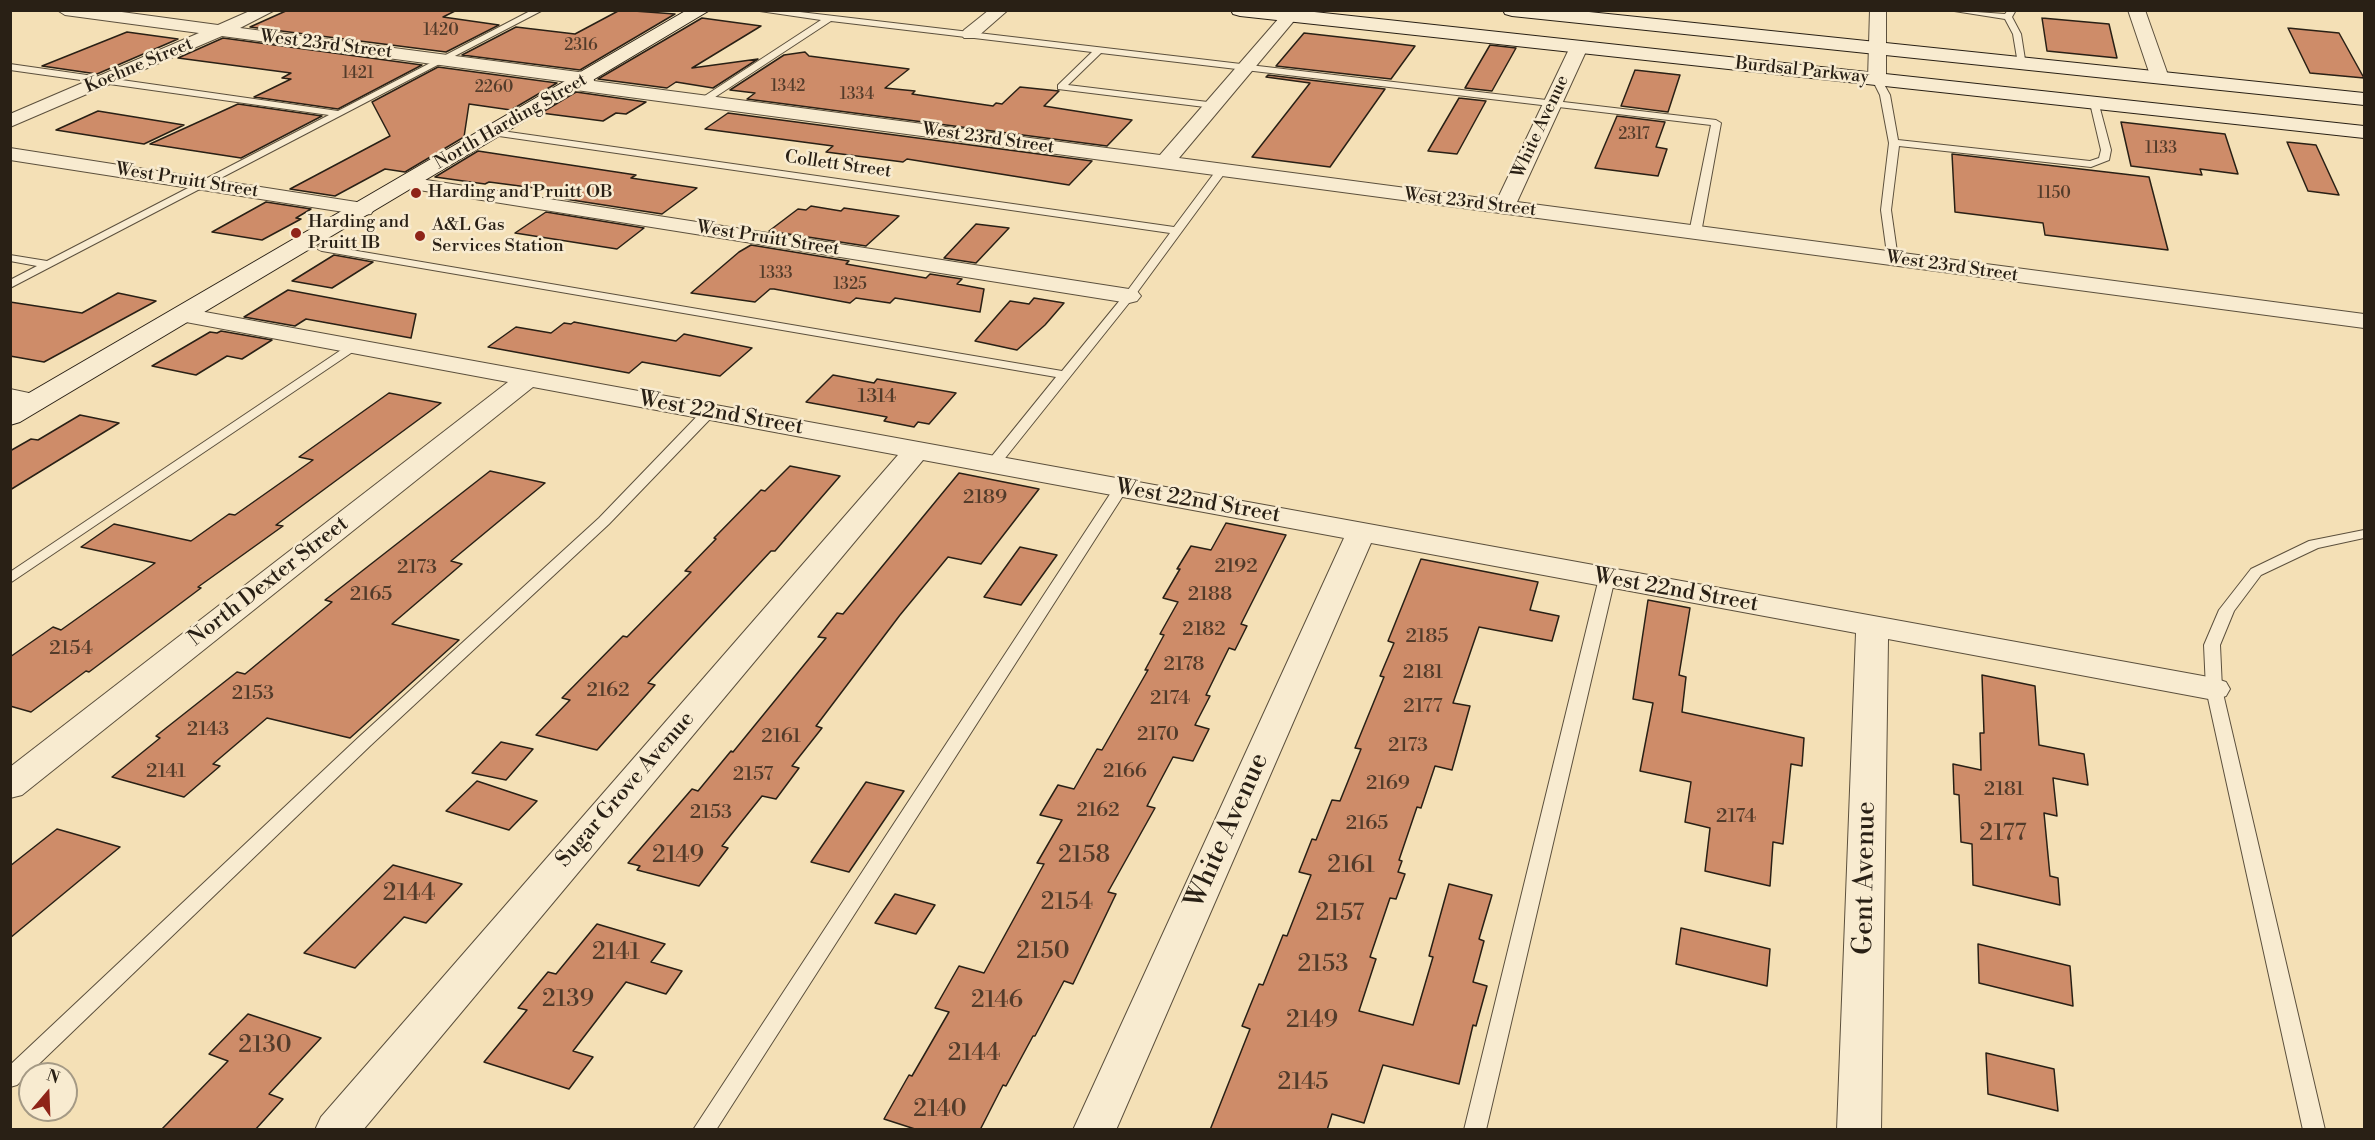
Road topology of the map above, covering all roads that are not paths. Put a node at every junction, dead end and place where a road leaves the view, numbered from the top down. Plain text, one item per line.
1 (65, 10) edge
2 (139, 10) edge
3 (267, 10) edge
4 (539, 10) edge
5 (701, 10) edge
6 (757, 10) edge
7 (1000, 10) edge
8 (1240, 10) edge
9 (1512, 10) edge
10 (1878, 10) edge
11 (1952, 10) edge
12 (2136, 10) edge
13 (1293, 13) edge
14 (2010, 14) edge
15 (829, 19) junction
16 (238, 23) junction
17 (220, 31) junction
18 (970, 34) junction
19 (1579, 47) junction
20 (1878, 48) junction
21 (1099, 50) junction
22 (451, 56) junction
23 (2024, 64) junction
24 (10, 67) edge
25 (1246, 68) junction
26 (588, 78) junction
27 (2160, 78) junction
28 (1877, 79) junction
29 (104, 81) junction
30 (2364, 99) edge
31 (703, 101) junction
32 (2095, 103) junction
33 (1552, 104) junction
34 (1213, 105) junction
35 (341, 114) junction
36 (10, 121) edge
37 (2364, 132) edge
38 (495, 133) junction
39 (1894, 143) junction
40 (10, 154) edge
41 (1164, 162) junction
42 (1222, 170) junction
43 (407, 183) junction
44 (204, 184) junction
45 (1504, 207) junction
46 (363, 209) junction
47 (1177, 231) junction
48 (1695, 233) junction
49 (322, 248) dead end
50 (10, 258) edge
51 (1892, 259) junction
52 (50, 264) junction
53 (10, 285) edge
54 (1129, 296) junction
55 (183, 315) junction
56 (2364, 321) edge
57 (353, 346) junction
58 (1065, 375) junction
59 (528, 379) junction
60 (22, 399) edge
61 (709, 412) junction
62 (10, 416) edge
63 (917, 450) junction
64 (993, 464) junction
65 (1121, 488) junction
66 (1361, 532) junction
67 (2364, 534) edge
68 (1608, 578) junction
69 (10, 579) edge
70 (1872, 627) junction
71 (2214, 689) junction
72 (10, 786) edge
73 (10, 1079) edge
74 (336, 1130) edge
75 (704, 1130) edge
76 (1094, 1130) edge
77 (1475, 1130) edge
78 (1859, 1130) edge
79 (2314, 1130) edge

1 - 17 street, West 23rd Street
2 - 16 street, West 23rd Street
3 - 16 street, Koehne Street
4 - 22 lane
5 - 26 street, North Harding Street
6 - 15 lane
7 - 18 street
8 - 13 street, Burdsal Parkway
9 - 20 street, Burdsal Parkway
10 - 20 street
11 - 14 lane
12 - 27 street
13 - 19 street, Burdsal Parkway
13 - 25 street
14 - 23 lane
15 - 18 lane
15 - 31 lane
16 - 17 street, Koehne Street
16 - 22 street, West 23rd Street
17 - 22 street, West 23rd Street
17 - 29 street, Koehne Street
18 - 21 lane
19 - 28 street, Burdsal Parkway
19 - 33 street, White Avenue
20 - 23 street, Burdsal Parkway
20 - 28 street
21 - 25 lane
21 - 34 lane
22 - 26 street, West 23rd Street
22 - 35 lane
23 - 27 street, Burdsal Parkway
24 - 29 lane
25 - 33 lane
25 - 34 street
26 - 31 street, West 23rd Street
26 - 38 street, North Harding Street
27 - 30 street, Burdsal Parkway
28 - 32 street, Burdsal Parkway
28 - 39 lane
29 - 35 lane
29 - 36 street, Koehne Street
31 - 41 street, West 23rd Street
32 - 37 street, Burdsal Parkway
32 - 39 lane
33 - 45 street, White Avenue
33 - 48 lane
34 - 41 street
35 - 44 lane
38 - 43 street, North Harding Street
38 - 47 lane, Collett Street
39 - 51 lane
40 - 44 street, West Pruitt Street
41 - 42 street, West 23rd Street
42 - 45 street, West 23rd Street
42 - 47 lane
43 - 46 street, North Harding Street
43 - 54 street, West Pruitt Street
44 - 46 street, West Pruitt Street
44 - 52 lane
45 - 48 street, West 23rd Street
46 - 55 street, North Harding Street
47 - 54 lane
48 - 51 street, West 23rd Street
49 - 58 lane
50 - 52 lane
51 - 56 street, West 23rd Street
52 - 53 lane
54 - 58 lane
55 - 57 street, West 22nd Street
55 - 60 street, North Harding Street
57 - 59 street, West 22nd Street
57 - 69 lane
58 - 64 lane
59 - 61 street, West 22nd Street
59 - 72 street, North Dexter Street
60 - 62 street, North Harding Street
61 - 63 street, West 22nd Street
61 - 73 lane
63 - 64 street, West 22nd Street
63 - 74 street, Sugar Grove Avenue
64 - 65 street, West 22nd Street
65 - 66 street, West 22nd Street
65 - 75 lane
66 - 68 street, West 22nd Street
66 - 76 street, White Avenue
67 - 71 lane
68 - 70 street, West 22nd Street
68 - 77 lane
70 - 71 street, West 22nd Street
70 - 78 street, Gent Avenue
71 - 79 lane

